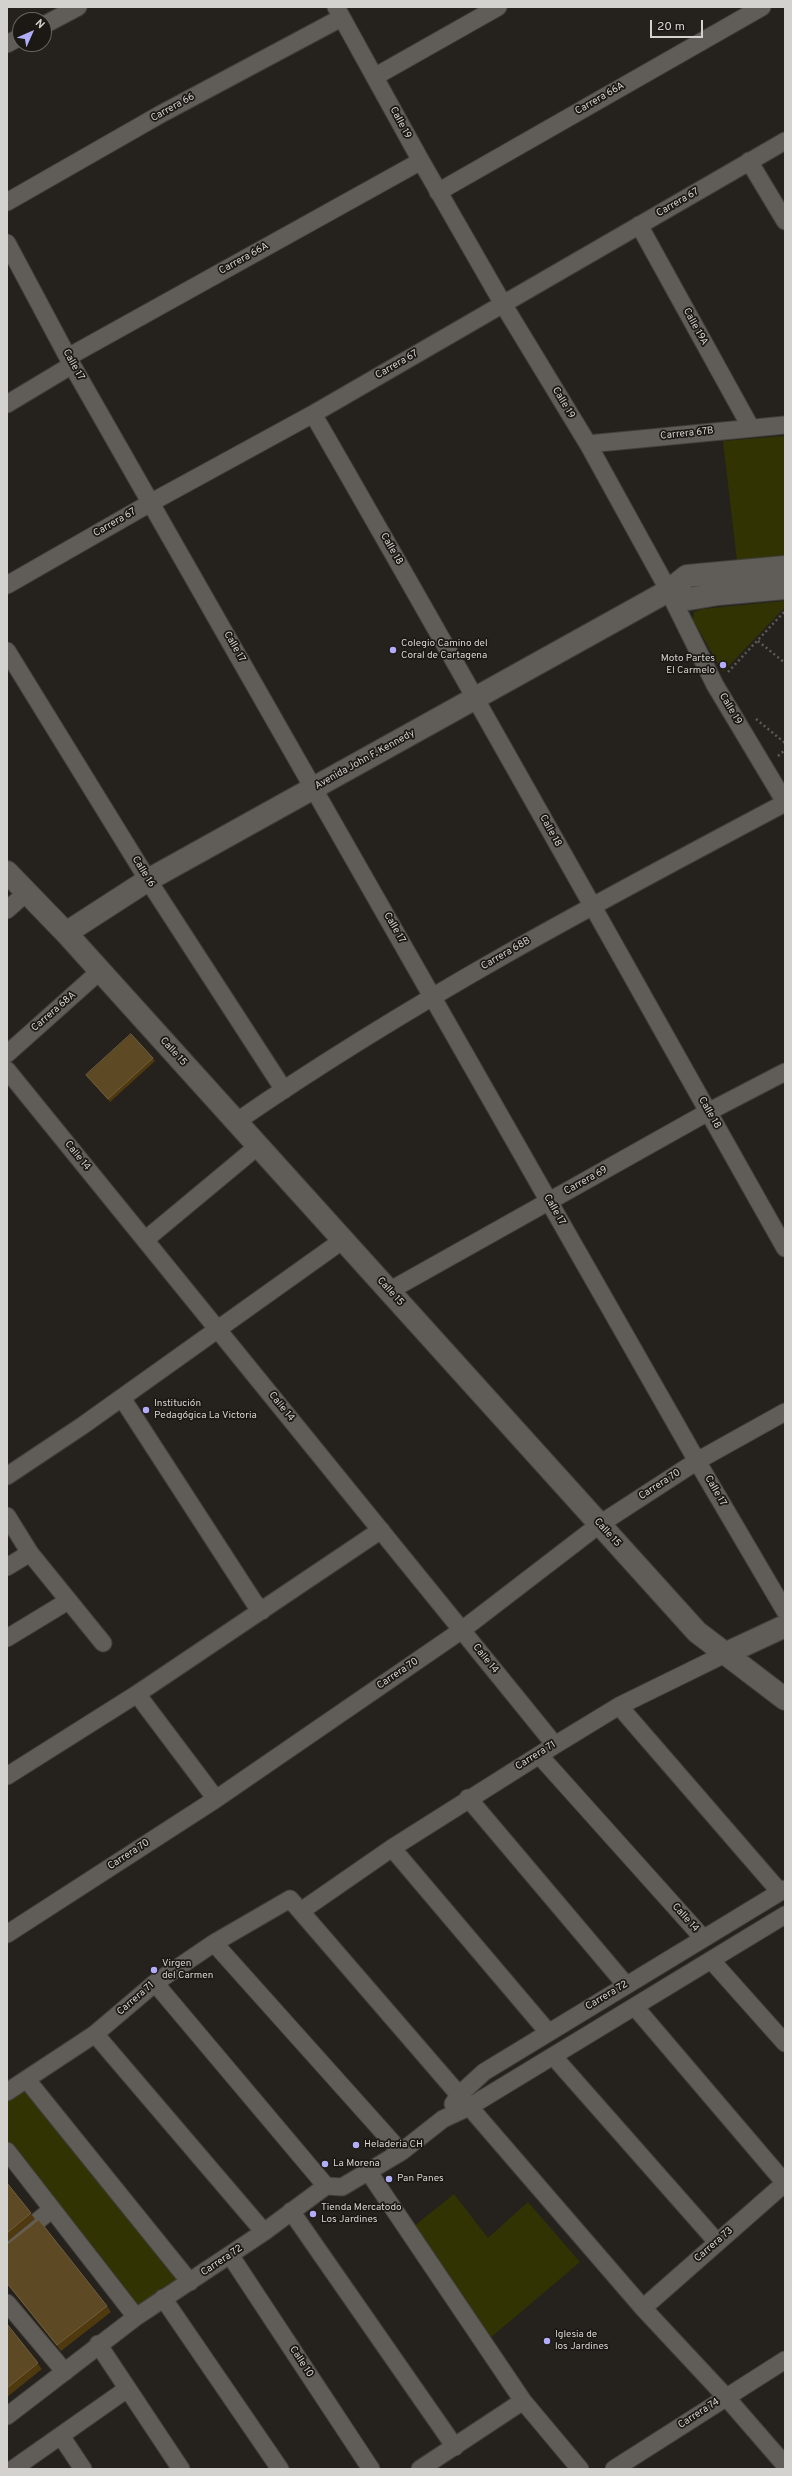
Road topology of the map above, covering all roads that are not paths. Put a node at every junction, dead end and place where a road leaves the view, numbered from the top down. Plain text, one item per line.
1 (78, 7) edge
2 (498, 7) edge
3 (762, 7) edge
4 (338, 12) edge
5 (52, 21) edge
6 (376, 76) junction
7 (785, 141) edge
8 (421, 161) junction
9 (749, 161) junction
10 (438, 192) junction
11 (7, 202) edge
12 (785, 221) edge
13 (639, 225) junction
14 (7, 244) edge
15 (503, 304) junction
16 (70, 361) junction
17 (7, 404) edge
18 (313, 414) junction
19 (785, 425) edge
20 (751, 428) junction
21 (588, 444) junction
22 (152, 502) junction
23 (785, 567) edge
24 (7, 585) edge
25 (785, 588) edge
26 (668, 591) junction
27 (7, 651) edge
28 (476, 697) junction
29 (314, 788) junction
30 (785, 802) edge
31 (7, 872) edge
32 (148, 880) junction
33 (26, 893) junction
34 (591, 906) junction
35 (7, 910) edge
36 (66, 933) junction
37 (100, 971) junction
38 (433, 996) junction
39 (7, 1054) edge
40 (7, 1070) edge
41 (785, 1072) edge
42 (284, 1090) junction
43 (708, 1112) junction
44 (236, 1122) junction
45 (258, 1146) junction
46 (549, 1201) junction
47 (145, 1240) junction
48 (343, 1240) junction
49 (785, 1248) edge
50 (389, 1291) junction
51 (217, 1328) junction
52 (122, 1398) junction
53 (785, 1412) edge
54 (697, 1461) junction
55 (7, 1476) edge
56 (7, 1516) edge
57 (600, 1524) junction
58 (381, 1530) junction
59 (30, 1553) junction
60 (7, 1567) edge
61 (68, 1601) junction
62 (262, 1611) junction
63 (785, 1611) edge
64 (785, 1626) edge
65 (462, 1630) junction
66 (7, 1638) edge
67 (103, 1642) dead end
68 (727, 1653) junction
69 (137, 1694) junction
70 (785, 1699) edge
71 (619, 1706) junction
72 (555, 1745) junction
73 (539, 1755) junction
74 (7, 1776) edge
75 (468, 1798) junction
76 (216, 1799) junction
77 (392, 1848) junction
78 (782, 1890) edge
79 (295, 1905) junction
80 (785, 1915) edge
81 (7, 1934) edge
82 (703, 1938) junction
83 (214, 1943) junction
84 (711, 1960) junction
85 (155, 1983) junction
86 (626, 1985) junction
87 (635, 2007) junction
88 (548, 2032) junction
89 (96, 2034) junction
90 (785, 2043) edge
91 (553, 2056) junction
92 (27, 2080) junction
93 (7, 2092) edge
94 (464, 2101) junction
95 (7, 2152) edge
96 (401, 2152) junction
97 (368, 2171) junction
98 (785, 2183) edge
99 (326, 2186) junction
100 (50, 2210) junction
101 (291, 2211) junction
102 (264, 2232) junction
103 (717, 2242) junction
104 (7, 2246) edge
105 (230, 2255) junction
106 (190, 2282) junction
107 (163, 2298) junction
108 (7, 2303) edge
109 (643, 2308) junction
110 (136, 2316) junction
111 (98, 2344) junction
112 (785, 2360) edge
113 (65, 2372) junction
114 (127, 2389) junction
115 (726, 2396) junction
116 (523, 2401) junction
117 (7, 2416) edge
118 (61, 2436) junction
119 (455, 2447) junction
120 (785, 2465) edge
121 (13, 2469) edge
122 (83, 2469) edge
123 (181, 2469) edge
124 (280, 2469) edge
125 (371, 2469) edge
126 (420, 2469) edge
127 (580, 2469) edge
128 (614, 2469) edge

1 - 5 street
2 - 6 street
3 - 10 street, Carrera 66A
4 - 6 street, Calle 19
4 - 11 street, Carrera 66
6 - 8 street, Calle 19
7 - 9 street, Carrera 67
8 - 10 street, Calle 19
8 - 16 street, Carrera 66A
9 - 12 street
9 - 13 street, Carrera 67
10 - 15 street, Calle 19
13 - 15 street, Carrera 67
13 - 20 street, Calle 19A
14 - 16 street, Calle 17
15 - 18 street, Carrera 67
15 - 21 street, Calle 19
16 - 17 street, Carrera 66A
16 - 22 street, Calle 17
18 - 22 street, Carrera 67
18 - 28 street, Calle 18
19 - 20 street, Carrera 67B
20 - 21 street, Carrera 67B
21 - 26 street, Calle 19
22 - 24 street, Carrera 67
22 - 29 street, Calle 17
23 - 26 street, Avenida John F. Kennedy
25 - 26 street
26 - 28 street, Avenida John F. Kennedy
26 - 30 street, Calle 19
27 - 32 street, Calle 16
28 - 29 street, Avenida John F. Kennedy
28 - 34 street, Calle 18
29 - 32 street, Avenida John F. Kennedy
29 - 38 street, Calle 17
30 - 34 street, Carrera 68B
31 - 33 street, Calle 15
32 - 36 street, Avenida John F. Kennedy
32 - 42 street, Calle 16
33 - 35 street
33 - 36 street, Calle 15
34 - 38 street, Carrera 68B
34 - 43 street, Calle 18
36 - 37 street, Calle 15
37 - 39 street, Carrera 68A
37 - 44 street, Calle 15
38 - 42 street, Carrera 68B
38 - 46 street, Calle 17
40 - 47 street, Calle 14
41 - 43 street, Carrera 69
42 - 44 street, Carrera 68B
43 - 46 street, Carrera 69
43 - 49 street, Calle 18
44 - 45 street, Calle 15
45 - 47 street
45 - 48 street, Calle 15
46 - 50 street, Carrera 69
46 - 54 street, Calle 17
47 - 51 street, Calle 14
48 - 50 street, Calle 15
48 - 51 street
50 - 57 street, Calle 15
51 - 52 street
51 - 58 street, Calle 14
52 - 55 street
52 - 62 street
53 - 54 street, Carrera 70
54 - 57 street, Carrera 70
54 - 63 street, Calle 17
56 - 59 street
57 - 65 street, Carrera 70
57 - 68 street, Calle 15
58 - 62 street
58 - 65 street, Calle 14
59 - 60 street
59 - 61 street
61 - 66 street
61 - 67 street
62 - 69 street
64 - 68 street, Carrera 71
65 - 72 street, Calle 14
65 - 76 street, Carrera 70
68 - 70 street, Calle 15
68 - 71 street, Carrera 71
69 - 74 street
69 - 76 street
71 - 72 street, Carrera 71
71 - 78 street
72 - 73 street, Carrera 71
73 - 75 street, Carrera 71
73 - 82 street, Calle 14
75 - 77 street, Carrera 71
75 - 86 street
76 - 81 street, Carrera 70
77 - 79 street, Carrera 71
77 - 88 street
78 - 82 street, Carrera 72
79 - 83 street, Carrera 71
79 - 94 street
80 - 84 street, Carrera 72
82 - 86 street, Carrera 72
83 - 85 street, Carrera 71
83 - 96 street
84 - 87 street, Carrera 72
84 - 90 street
85 - 89 street, Carrera 71
85 - 99 street
86 - 88 street, Carrera 72
87 - 91 street, Carrera 72
87 - 98 street
88 - 94 street, Carrera 72
89 - 92 street, Carrera 71
89 - 102 street
91 - 94 street, Carrera 72
91 - 103 street
92 - 93 street, Carrera 71
92 - 106 street
94 - 96 street, Carrera 72
94 - 109 street
95 - 100 street
96 - 97 street, Carrera 72
97 - 99 street, Carrera 72
97 - 116 street
98 - 103 street, Carrera 73
99 - 101 street, Carrera 72
100 - 104 street
100 - 110 street
101 - 102 street, Carrera 72
101 - 119 street
102 - 105 street, Carrera 72
103 - 109 street, Carrera 73
105 - 106 street, Carrera 72
105 - 125 street, Calle 10
106 - 107 street, Carrera 72
107 - 110 street, Carrera 72
107 - 124 street
108 - 113 street
109 - 115 street
110 - 111 street, Carrera 72
111 - 113 street, Carrera 72
111 - 114 street
112 - 115 street, Carrera 74
113 - 117 street, Carrera 72
114 - 118 street
114 - 123 street
115 - 120 street
115 - 128 street, Carrera 74
116 - 119 street
116 - 127 street
118 - 121 street
118 - 122 street
119 - 126 street

